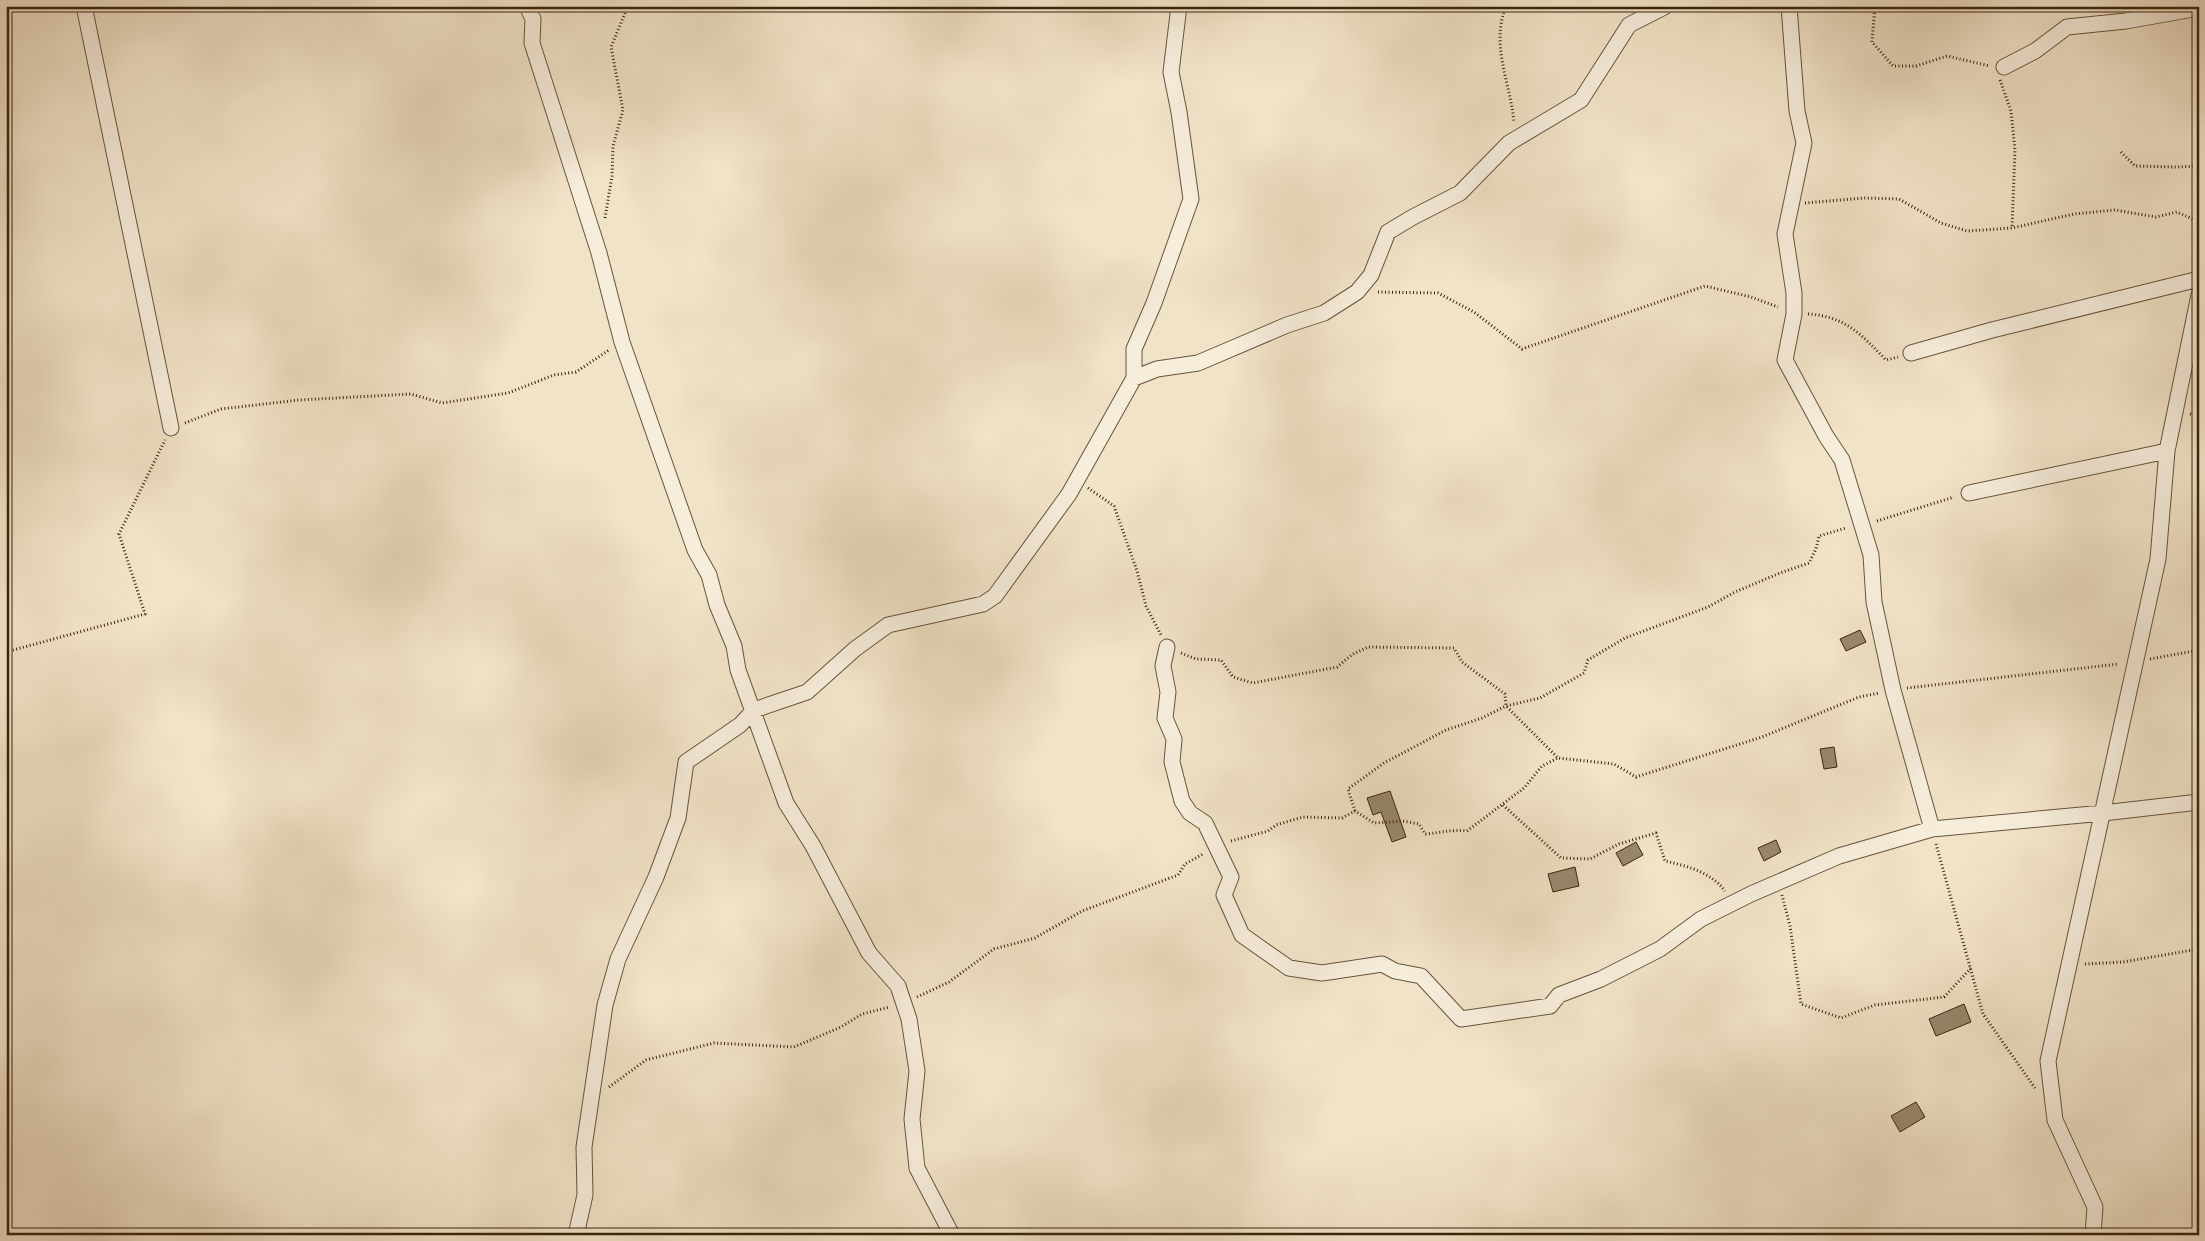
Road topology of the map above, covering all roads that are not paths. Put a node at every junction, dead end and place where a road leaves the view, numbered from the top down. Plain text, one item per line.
1 (84, 6) edge
2 (527, 6) edge
3 (1179, 6) edge
4 (1666, 6) edge
5 (1789, 6) edge
6 (2199, 8) edge
7 (2004, 66) road end
8 (2199, 279) edge
9 (2199, 295) edge
10 (2196, 314) edge
11 (1911, 353) road end
12 (1134, 378) junction
13 (171, 428) road end
14 (2167, 450) junction
15 (1969, 493) road end
16 (1167, 646) road end
17 (754, 710) junction
18 (2199, 802) edge
19 (2102, 813) junction
20 (1932, 829) junction
21 (576, 1235) edge
22 (952, 1235) edge
23 (2093, 1235) edge

1 - 13 street
2 - 17 street
3 - 12 street
4 - 12 street
5 - 20 street
6 - 7 street
8 - 11 street
9 - 10 street
10 - 14 street
12 - 17 street
14 - 15 street
14 - 19 street
16 - 20 street
17 - 21 street
17 - 22 street
18 - 19 street
19 - 20 street
19 - 23 street

